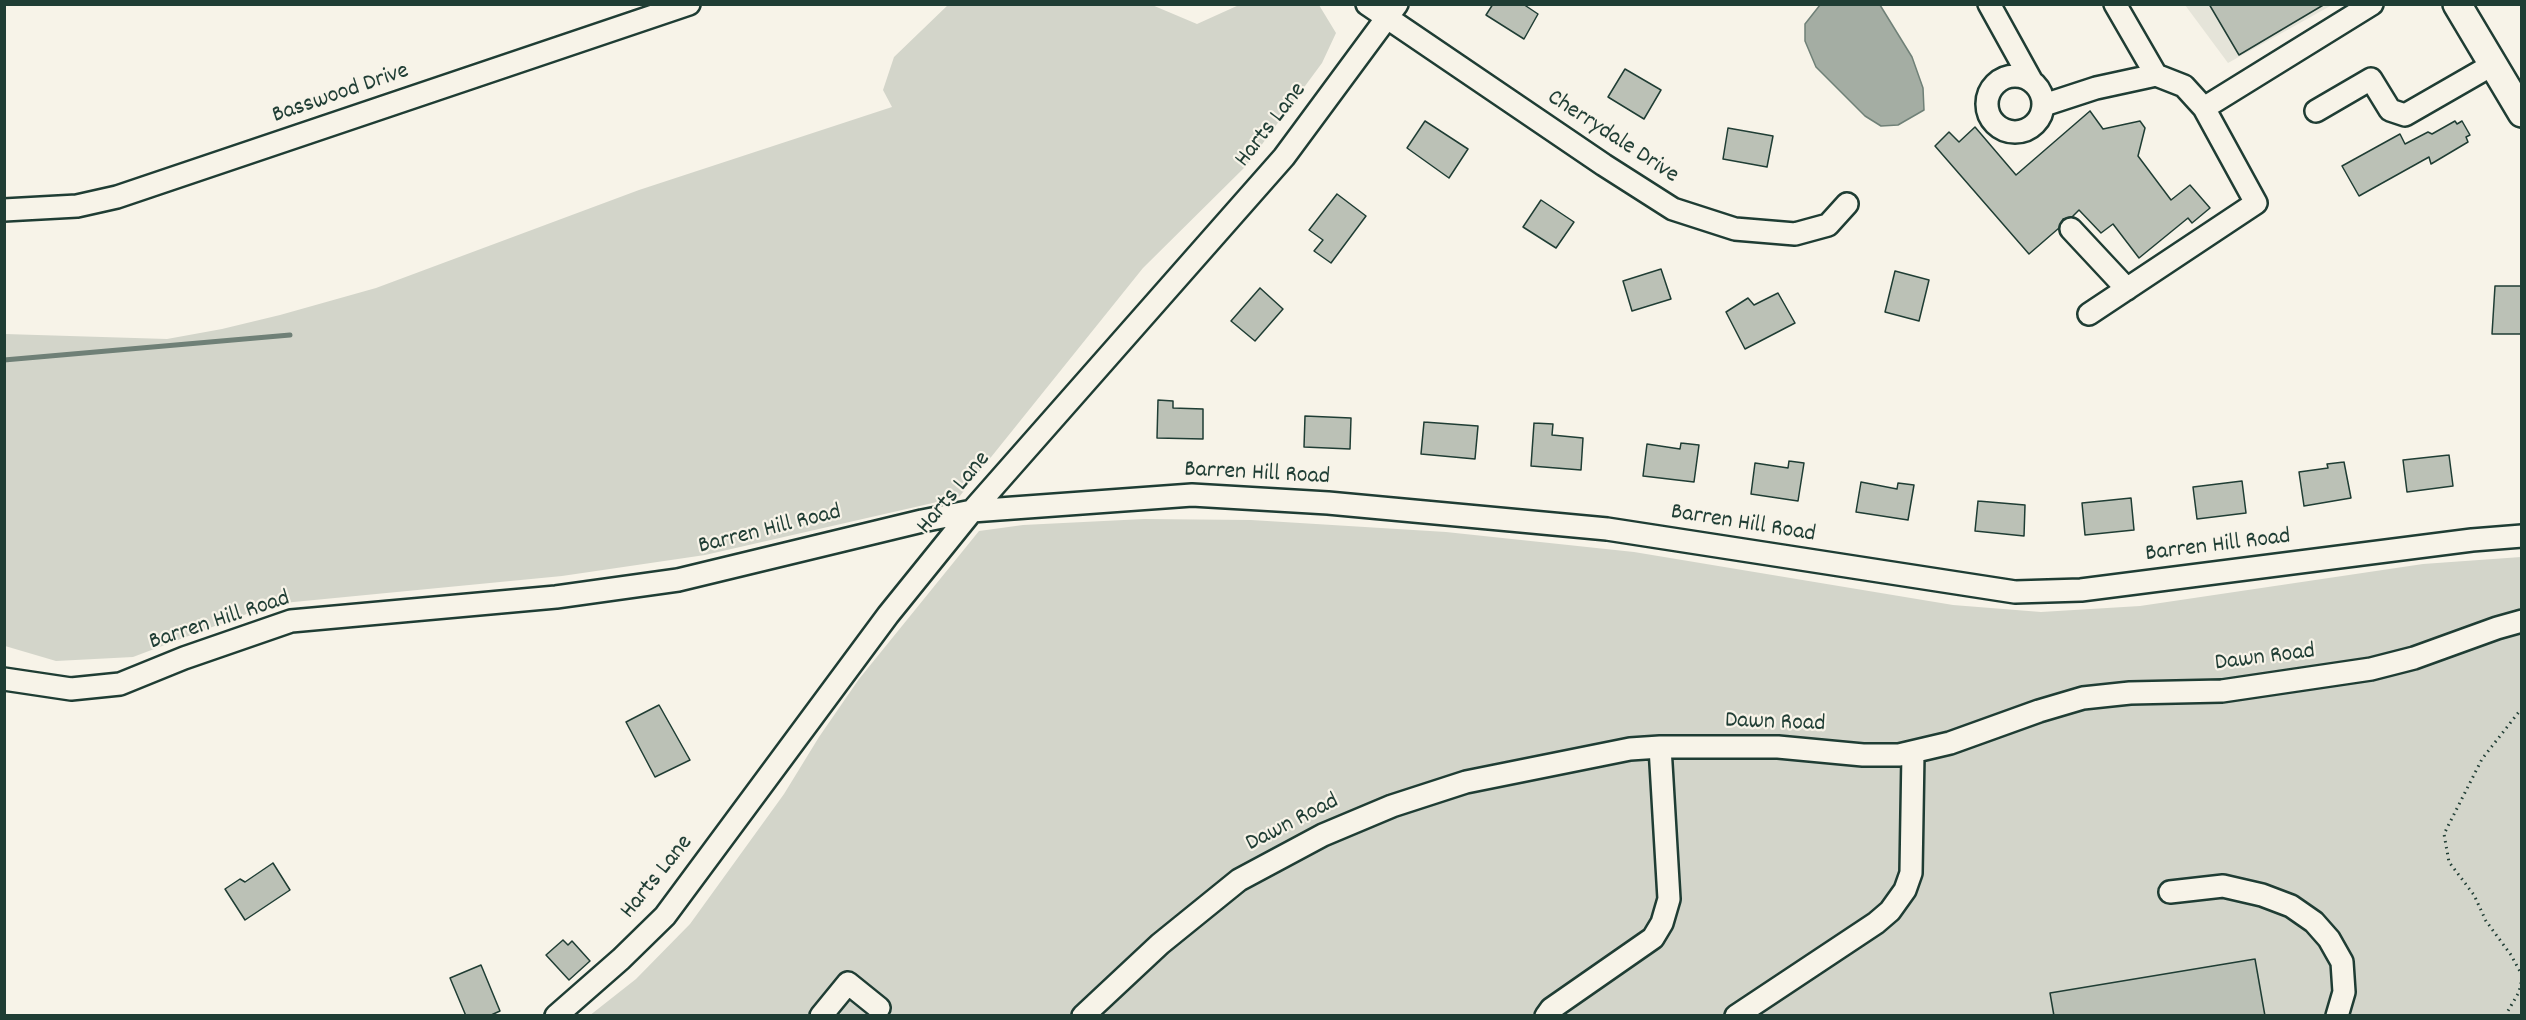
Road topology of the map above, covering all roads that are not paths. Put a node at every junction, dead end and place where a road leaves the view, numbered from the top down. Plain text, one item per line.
1 (689, 4) edge
2 (1366, 4) edge
3 (1989, 4) edge
4 (2115, 4) edge
5 (2372, 4) edge
6 (2457, 4) edge
7 (1392, 12) edge
8 (2492, 65) junction
9 (2156, 75) junction
10 (2031, 80) junction
11 (2044, 105) junction
12 (2204, 108) junction
13 (2316, 111) dead end
14 (2522, 113) edge
15 (1848, 204) dead end
16 (4, 210) edge
17 (2071, 229) dead end
18 (2127, 289) junction
19 (2089, 314) dead end
20 (972, 511) junction
21 (2522, 536) edge
22 (2522, 621) edge
23 (4, 679) edge
24 (1660, 747) junction
25 (1913, 753) junction
26 (2170, 892) dead end
27 (879, 1008) dead end
28 (556, 1016) edge
29 (821, 1016) edge
30 (1083, 1016) edge
31 (1545, 1016) edge
32 (1736, 1016) edge
33 (2337, 1016) edge

1 - 16 street, Basswood Drive
2 - 7 street, Cherrydale Drive
3 - 10 street
4 - 9 street
5 - 12 street
6 - 8 main road
7 - 15 street, Cherrydale Drive
7 - 20 street, Harts Lane
8 - 13 street
8 - 14 main road
9 - 11 street
9 - 12 street
10 - 11 street
10 - 11 street
12 - 18 street
17 - 18 street
18 - 19 street
20 - 21 street, Barren Hill Road
20 - 23 street, Barren Hill Road
20 - 28 street, Harts Lane
22 - 25 street, Dawn Road
24 - 25 street, Dawn Road
24 - 30 street, Dawn Road
24 - 31 street
25 - 32 street
26 - 33 street
27 - 29 street

